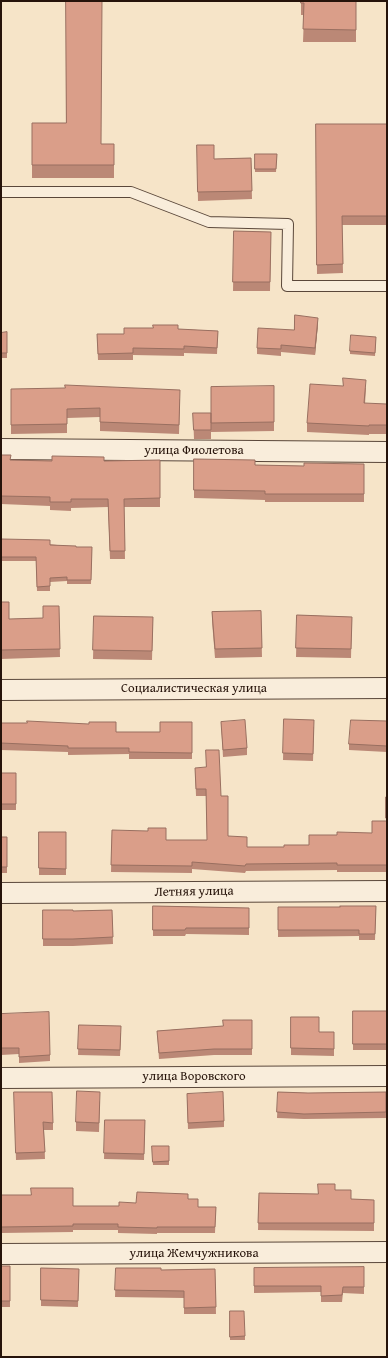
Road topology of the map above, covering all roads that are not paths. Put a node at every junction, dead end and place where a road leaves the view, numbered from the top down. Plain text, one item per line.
1 (1, 192) edge
2 (387, 286) edge
3 (1, 449) edge
4 (387, 452) edge
5 (387, 688) edge
6 (1, 690) edge
7 (387, 891) edge
8 (1, 893) edge
9 (387, 1076) edge
10 (1, 1078) edge
11 (387, 1252) edge
12 (1, 1254) edge

1 - 2 lane
3 - 4 street, улица Фиолетова
5 - 6 street, Социалистическая улица
7 - 8 street, Летняя улица
9 - 10 street, улица Воровского
11 - 12 street, улица Жемчужникова

